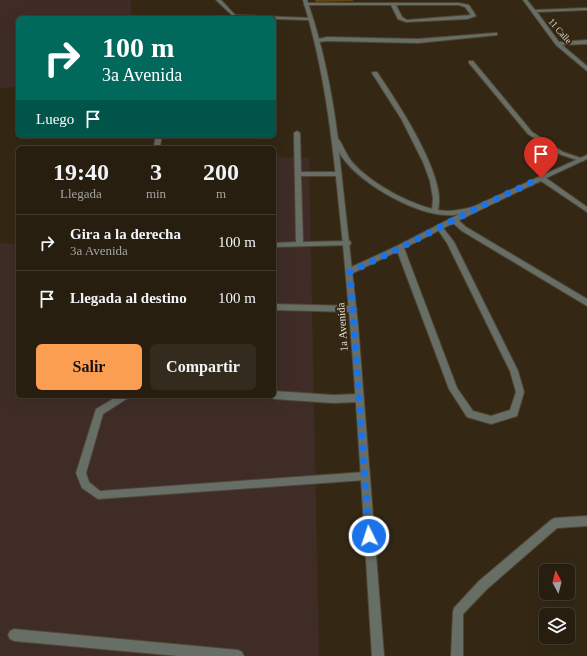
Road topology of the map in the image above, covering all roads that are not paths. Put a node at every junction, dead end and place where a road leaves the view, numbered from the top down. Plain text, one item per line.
1 (218, 0) edge
2 (525, 0) edge
3 (305, 2) edge
4 (392, 4) junction
5 (587, 9) edge
6 (534, 11) junction
7 (233, 16) edge
8 (276, 18) edge
9 (310, 19) junction
10 (495, 34) dead end
11 (318, 40) junction
12 (587, 42) edge
13 (558, 44) junction
14 (471, 62) dead end
15 (587, 69) edge
16 (375, 73) dead end
17 (297, 133) dead end
18 (335, 137) junction
19 (158, 138) edge
20 (157, 146) dead end
21 (585, 158) edge
22 (299, 174) junction
23 (339, 174) junction
24 (541, 178) junction
25 (477, 208) junction
26 (587, 210) edge
27 (435, 211) junction
28 (454, 220) junction
29 (439, 227) junction
30 (347, 243) junction
31 (300, 244) junction
32 (276, 245) edge
33 (400, 248) junction
34 (350, 272) junction
35 (587, 303) edge
36 (276, 308) edge
37 (353, 309) junction
38 (276, 395) edge
39 (122, 398) edge
40 (359, 398) junction
41 (365, 476) junction
42 (587, 522) edge
43 (14, 635) dead end
44 (238, 656) edge
45 (378, 656) edge
46 (457, 656) edge

1 - 7 street
2 - 6 street, 11 Calle
3 - 4 street
3 - 9 street, 1a Avenida
4 - 4 street
5 - 6 street
6 - 13 street, 11 Calle
8 - 9 street
9 - 11 street, 1a Avenida
10 - 11 street
11 - 18 street, 1a Avenida
12 - 13 street
13 - 15 street, 11 Calle
14 - 21 street
16 - 27 street
17 - 22 street
18 - 23 street, 1a Avenida
18 - 27 street
19 - 20 street
21 - 24 street
22 - 23 street
22 - 31 street
23 - 30 street, 1a Avenida
24 - 25 street
24 - 26 street
25 - 27 street
25 - 28 street
28 - 29 street
28 - 35 street
29 - 33 street
29 - 33 street
30 - 31 street
30 - 34 street, 1a Avenida
31 - 32 street
33 - 34 street
34 - 37 street, 1a Avenida
36 - 37 street
37 - 40 street, 1a Avenida
38 - 40 street
39 - 41 street
40 - 41 street, 1a Avenida
41 - 45 street, 1a Avenida
42 - 46 street
43 - 44 street

